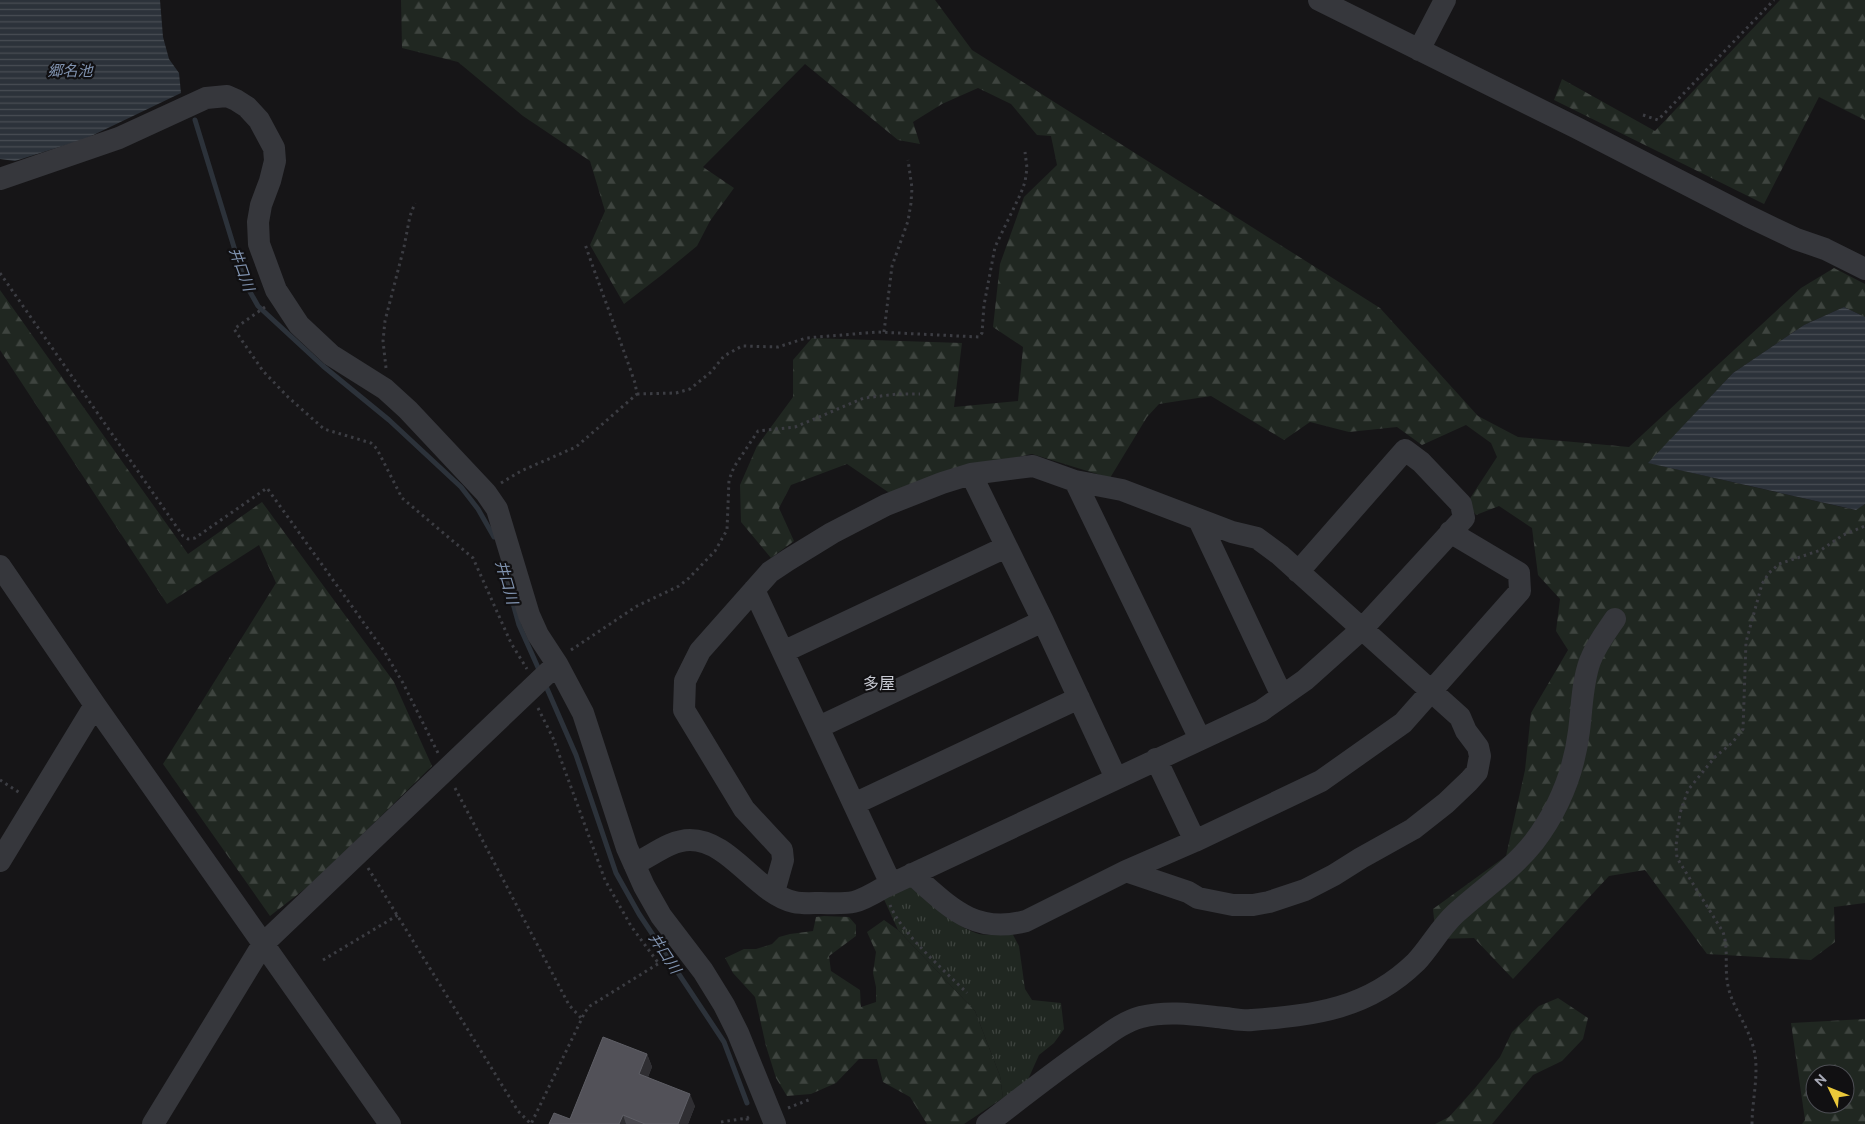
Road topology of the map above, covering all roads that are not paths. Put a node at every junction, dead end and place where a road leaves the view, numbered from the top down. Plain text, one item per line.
1 (1319, 0) edge
2 (1445, 0) edge
3 (1419, 50) junction
4 (0, 179) edge
5 (1865, 269) edge
6 (971, 474) junction
7 (1075, 481) junction
8 (1199, 520) junction
9 (1450, 532) junction
10 (1006, 547) junction
11 (0, 566) edge
12 (1298, 572) junction
13 (754, 590) junction
14 (1616, 619) dead end
15 (1043, 620) junction
16 (1362, 629) junction
17 (783, 652) junction
18 (558, 664) junction
19 (1432, 692) junction
20 (1282, 696) junction
21 (1078, 698) junction
22 (95, 705) junction
23 (818, 727) junction
24 (1200, 739) junction
25 (1156, 759) junction
26 (1116, 778) junction
27 (854, 804) junction
28 (1195, 841) junction
29 (0, 861) edge
30 (634, 864) junction
31 (1126, 871) junction
32 (912, 874) junction
33 (887, 886) junction
34 (774, 892) junction
35 (263, 944) junction
36 (771, 1115) edge
37 (152, 1124) edge
38 (390, 1124) edge
39 (987, 1124) edge

1 - 3 street
2 - 3 street
3 - 5 street
4 - 18 street
6 - 7 street
6 - 10 street
6 - 13 street
7 - 8 street
7 - 24 street
8 - 12 street
8 - 20 street
9 - 12 street
9 - 16 street
9 - 19 street
10 - 15 street
10 - 17 street
11 - 22 street
12 - 16 street
13 - 17 street
13 - 34 street
14 - 39 street
15 - 21 street
15 - 23 street
16 - 19 street
16 - 20 street
17 - 23 street
18 - 30 street
18 - 35 street
19 - 28 street
19 - 31 street
20 - 24 street
21 - 26 street
21 - 27 street
22 - 29 street
22 - 35 street
23 - 27 street
24 - 25 street
25 - 26 street
25 - 28 street
26 - 32 street
27 - 33 street
28 - 31 street
30 - 34 street
30 - 36 street
31 - 32 street
32 - 33 street
33 - 34 street
35 - 37 street
35 - 38 street

